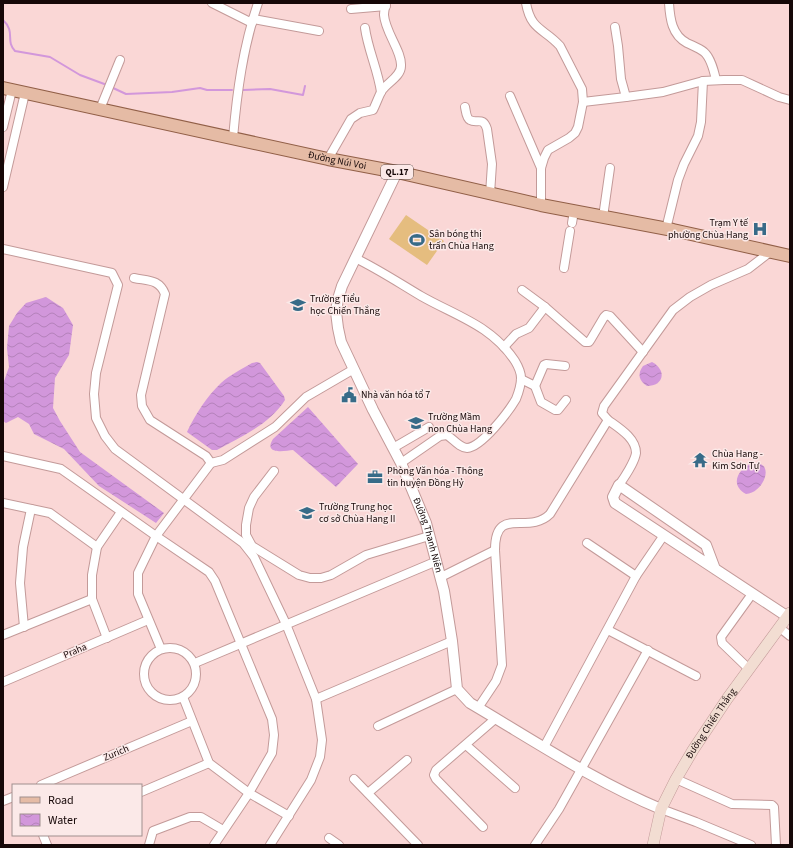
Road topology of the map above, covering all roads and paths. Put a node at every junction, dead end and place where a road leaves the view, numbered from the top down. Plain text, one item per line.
1 (212, 3) edge
2 (258, 3) edge
3 (526, 3) edge
4 (669, 3) edge
5 (673, 3) edge
6 (386, 4) edge
7 (351, 9) dead end
8 (252, 21) junction
9 (615, 27) dead end
10 (365, 28) dead end
11 (319, 31) dead end
12 (120, 60) dead end
13 (716, 80) junction
14 (703, 81) junction
15 (8, 89) edge
16 (381, 92) junction
17 (25, 93) junction
18 (510, 96) dead end
19 (626, 97) junction
20 (790, 100) edge
21 (583, 102) junction
22 (465, 107) dead end
23 (100, 109) junction
24 (3, 127) edge
25 (233, 138) junction
26 (328, 158) junction
27 (541, 168) junction
28 (610, 168) dead end
29 (397, 172) junction
30 (3, 187) edge
31 (490, 194) junction
32 (542, 204) junction
33 (603, 217) junction
34 (572, 222) junction
35 (666, 229) junction
36 (3, 249) edge
37 (770, 252) junction
38 (790, 256) edge
39 (355, 258) junction
40 (564, 268) dead end
41 (134, 278) dead end
42 (522, 290) dead end
43 (545, 307) junction
44 (504, 347) junction
45 (643, 352) junction
46 (565, 366) dead end
47 (354, 369) junction
48 (521, 379) junction
49 (535, 386) junction
50 (566, 400) dead end
51 (608, 420) junction
52 (429, 427) dead end
53 (392, 448) junction
54 (3, 456) edge
55 (211, 463) junction
56 (400, 463) junction
57 (274, 471) dead end
58 (619, 485) junction
59 (183, 498) junction
60 (3, 503) edge
61 (31, 509) junction
62 (121, 512) junction
63 (664, 535) junction
64 (156, 536) junction
65 (429, 536) junction
66 (586, 543) dead end
67 (97, 547) junction
68 (496, 550) junction
69 (437, 561) junction
70 (715, 569) junction
71 (636, 576) junction
72 (441, 577) junction
73 (752, 594) junction
74 (92, 599) junction
75 (789, 615) edge
76 (148, 620) junction
77 (286, 624) junction
78 (24, 627) junction
79 (780, 628) junction
80 (608, 630) junction
81 (3, 635) edge
82 (790, 636) edge
83 (106, 638) junction
84 (452, 640) junction
85 (240, 644) junction
86 (161, 649) junction
87 (648, 650) junction
88 (195, 663) junction
89 (749, 669) junction
90 (696, 676) dead end
91 (3, 682) edge
92 (457, 689) junction
93 (183, 698) junction
94 (316, 700) junction
95 (478, 708) junction
96 (495, 719) junction
97 (192, 721) junction
98 (378, 726) dead end
99 (466, 745) junction
100 (544, 747) junction
101 (407, 760) dead end
102 (209, 764) junction
103 (582, 770) junction
104 (354, 779) dead end
105 (676, 779) junction
106 (43, 784) edge
107 (516, 788) dead end
108 (142, 792) edge
109 (249, 793) junction
110 (368, 793) junction
111 (661, 809) junction
112 (289, 816) junction
113 (483, 828) dead end
114 (223, 830) junction
115 (329, 838) dead end
116 (149, 845) edge
117 (214, 845) edge
118 (270, 845) edge
119 (338, 845) edge
120 (418, 845) edge
121 (535, 845) edge
122 (653, 845) edge
123 (751, 845) edge
124 (776, 845) edge

1 - 8 street
2 - 8 street
3 - 21 street
4 - 5 street
4 - 13 street
6 - 7 street
6 - 16 street
8 - 11 street
8 - 25 street
9 - 19 street
10 - 16 street
12 - 23 street
13 - 14 street
13 - 20 street
14 - 19 street
14 - 35 street
15 - 17 main road, Đường Núi Voi / QL.17
15 - 24 street
16 - 26 street
17 - 23 main road, Đường Núi Voi / QL.17
17 - 30 street
18 - 27 street
19 - 21 street
21 - 27 street
22 - 31 street
23 - 25 main road, Đường Núi Voi / QL.17
25 - 26 main road, Đường Núi Voi / QL.17
26 - 29 main road, Đường Núi Voi / QL.17
27 - 32 street
28 - 33 street
29 - 31 main road, Đường Núi Voi / QL.17
29 - 39 street, Đường Thanh Niên
31 - 32 main road, Đường Núi Voi / QL.17
32 - 34 main road, Đường Núi Voi / QL.17
33 - 34 main road, Đường Núi Voi / QL.17
33 - 35 main road, Đường Núi Voi / QL.17
34 - 40 street
35 - 37 main road, Đường Núi Voi / QL.17
36 - 59 street
37 - 38 main road, Đường Núi Voi / QL.17
37 - 45 street
39 - 44 street
39 - 47 street, Đường Thanh Niên
41 - 55 street
42 - 43 street
43 - 44 street
43 - 45 street
44 - 48 street
45 - 51 street
46 - 49 street
47 - 53 street, Đường Thanh Niên
47 - 55 street
48 - 49 street
48 - 56 street
49 - 50 street
51 - 58 street
51 - 68 street
52 - 53 street
53 - 56 street, Đường Thanh Niên
54 - 62 street
55 - 59 street
56 - 65 street, Đường Thanh Niên
57 - 65 street
58 - 63 street
58 - 70 street
59 - 64 street
59 - 77 street
60 - 61 street
61 - 67 street
61 - 78 street
62 - 64 street
62 - 67 street
63 - 70 street
63 - 71 street
64 - 76 street
64 - 85 street
65 - 69 street, Đường Thanh Niên
66 - 71 street
67 - 74 street
68 - 72 street
68 - 95 street
69 - 72 street, Đường Thanh Niên
69 - 77 street
70 - 73 street
71 - 80 street
72 - 84 street, Đường Thanh Niên
73 - 75 street
73 - 89 street
74 - 78 street
74 - 83 street
75 - 79 main road, Đường Chiến Thắng
76 - 83 street, Praha
76 - 86 street
77 - 85 street
77 - 94 street
78 - 81 street
79 - 82 street
79 - 89 main road, Đường Chiến Thắng
80 - 87 street
80 - 100 street
83 - 91 street, Praha
84 - 92 street, Đường Thanh Niên
84 - 94 street
85 - 88 street
85 - 109 street
86 - 88 street
86 - 93 street
87 - 90 street
87 - 103 street
88 - 93 street
89 - 105 main road, Đường Chiến Thắng
92 - 95 street
92 - 98 street
93 - 97 street
94 - 112 street
95 - 96 street
96 - 99 street
96 - 100 street
97 - 102 street
97 - 106 street, Zurich
99 - 107 street
99 - 113 street
100 - 103 street
101 - 110 street
102 - 108 street
102 - 109 street
103 - 111 street
103 - 121 street
104 - 110 street
105 - 111 main road, Đường Chiến Thắng
105 - 124 street
109 - 112 street
109 - 114 street
110 - 120 street
111 - 122 main road, Đường Chiến Thắng
111 - 123 street
112 - 118 street
114 - 116 street
114 - 117 street
115 - 119 street

